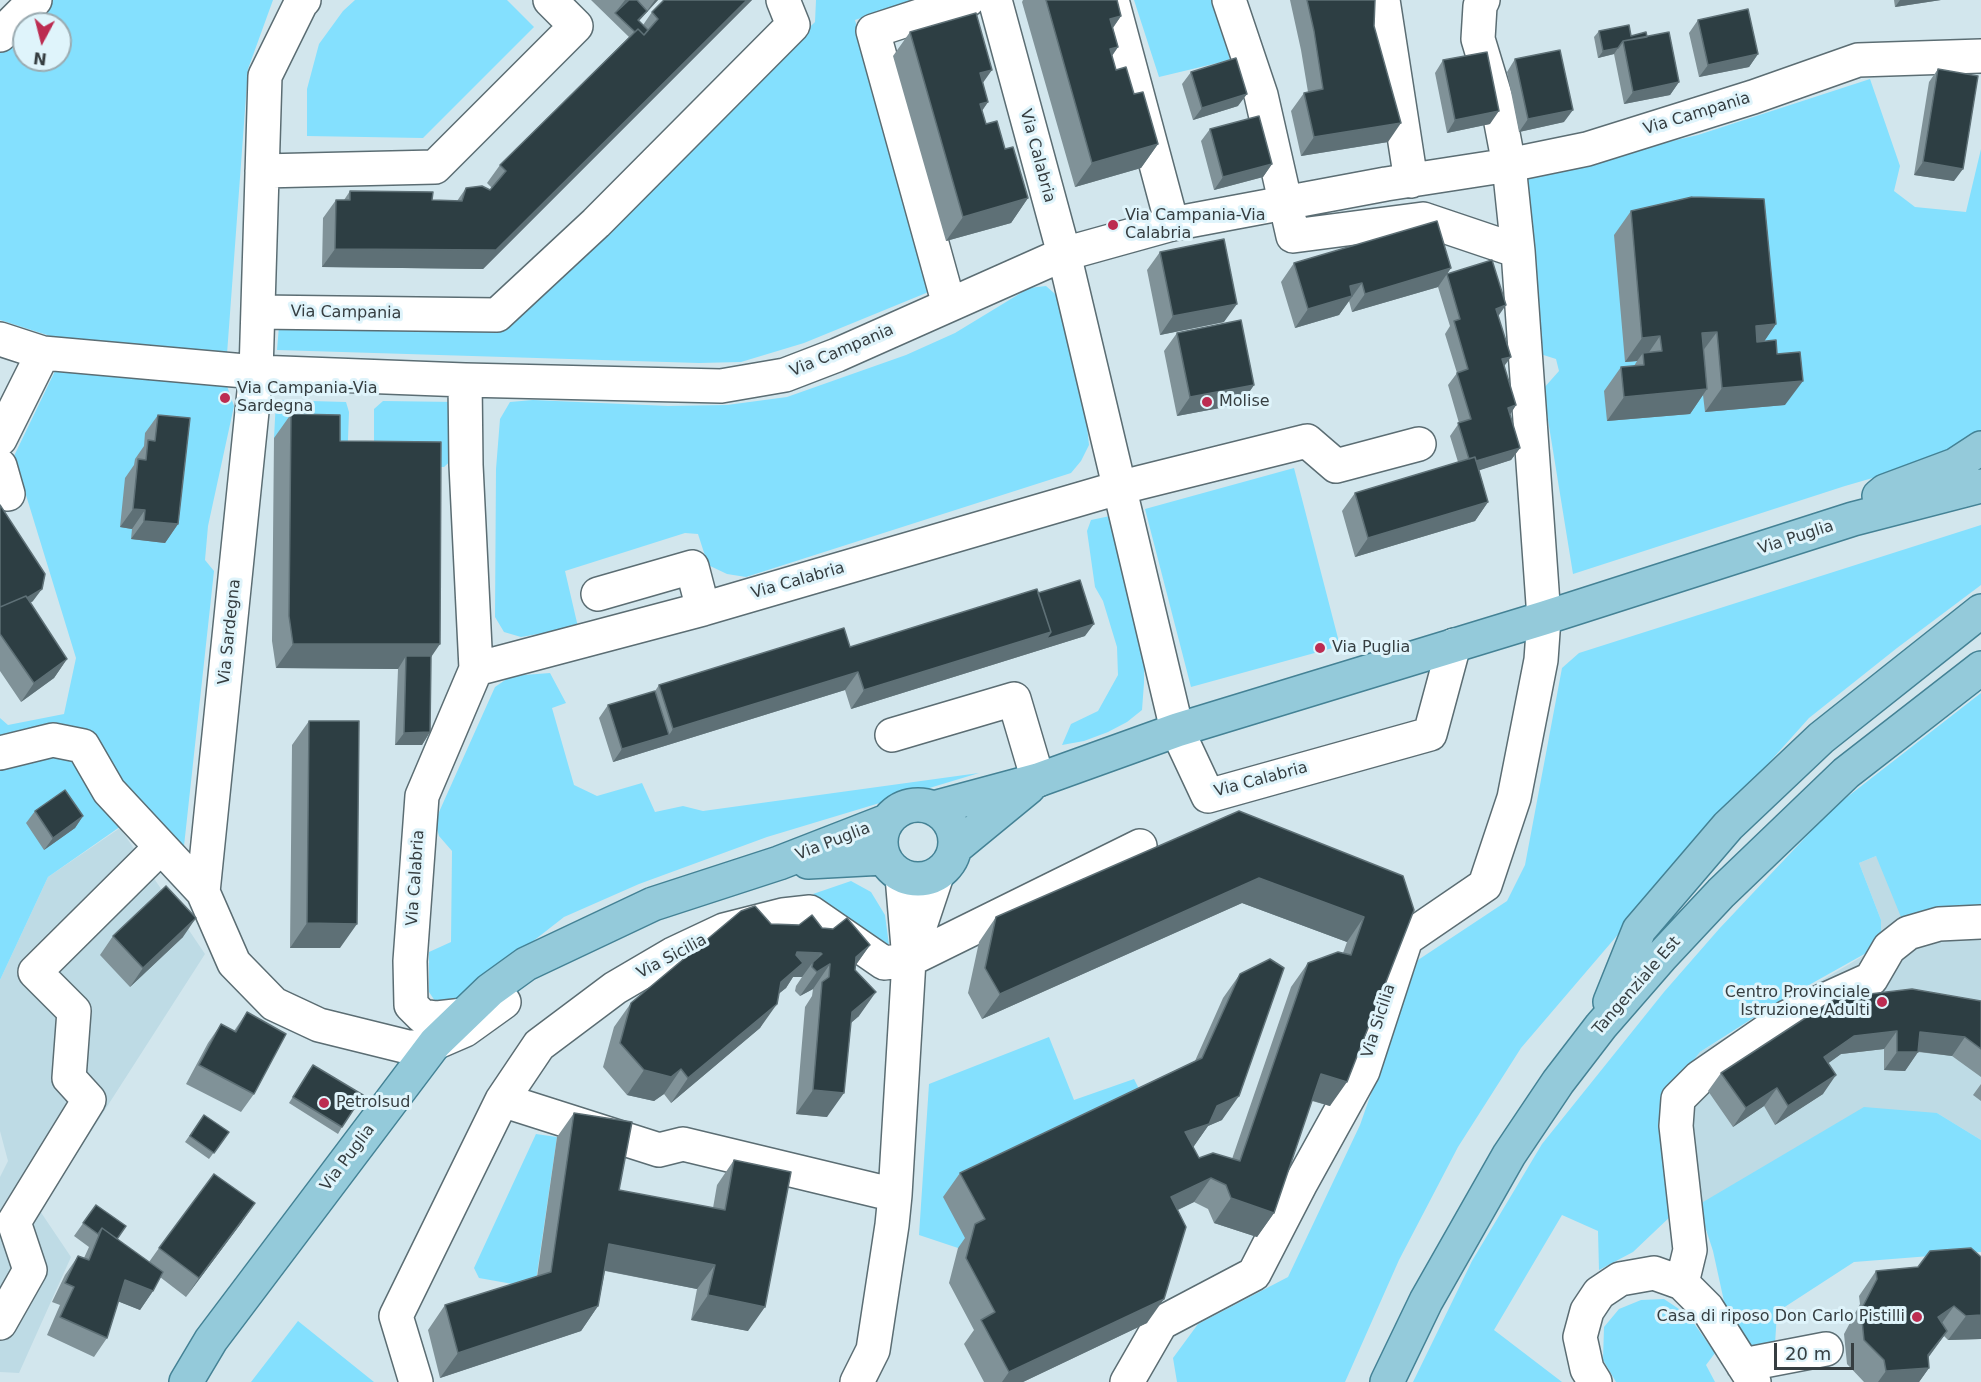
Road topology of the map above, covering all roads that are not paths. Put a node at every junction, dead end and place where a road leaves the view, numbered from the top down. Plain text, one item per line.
1 (35, 0) edge
2 (550, 0) edge
3 (783, 0) edge
4 (968, 0) edge
5 (995, 0) edge
6 (1112, 0) edge
7 (1229, 0) edge
8 (1383, 0) edge
9 (1483, 0) edge
10 (301, 1) edge
11 (0, 35) edge
12 (1981, 56) edge
13 (1509, 165) junction
14 (262, 171) junction
15 (1411, 181) junction
16 (1287, 204) junction
17 (1172, 224) junction
18 (1518, 251) junction
19 (1064, 254) junction
20 (949, 305) junction
21 (258, 312) junction
22 (0, 339) edge
23 (43, 353) junction
24 (256, 372) junction
25 (465, 380) junction
26 (0, 439) edge
27 (1419, 444) dead end
28 (1981, 448) edge
29 (1981, 486) edge
30 (1118, 488) junction
31 (1853, 519) junction
32 (598, 594) dead end
33 (703, 609) junction
34 (1981, 611) edge
35 (1544, 618) junction
36 (1454, 645) junction
37 (1981, 668) edge
38 (476, 669) junction
39 (1177, 730) junction
40 (892, 735) dead end
41 (0, 753) edge
42 (1038, 780) junction
43 (934, 808) junction
44 (887, 821) junction
45 (1140, 846) dead end
46 (161, 847) junction
47 (956, 847) junction
48 (779, 863) junction
49 (893, 867) junction
50 (937, 875) junction
51 (203, 892) junction
52 (1981, 922) edge
53 (569, 944) junction
54 (909, 960) junction
55 (504, 1002) junction
56 (464, 1015) junction
57 (1601, 1026) junction
58 (366, 1036) junction
59 (435, 1043) junction
60 (502, 1100) junction
61 (386, 1107) junction
62 (895, 1196) junction
63 (1682, 1283) junction
64 (0, 1323) edge
65 (1826, 1348) dead end
66 (1748, 1373) edge
67 (186, 1382) edge
68 (200, 1382) edge
69 (416, 1382) edge
70 (857, 1382) edge
71 (1127, 1382) edge
72 (1387, 1382) edge
73 (1595, 1382) edge

1 - 11 street
2 - 14 street
3 - 21 street, Via Campania
4 - 20 street
5 - 19 street, Via Calabria
6 - 17 street
7 - 16 street
8 - 15 street
9 - 13 street
10 - 14 street
12 - 13 street, Via Campania
13 - 15 street, Via Campania
13 - 18 street
14 - 21 street
15 - 16 street, Via Campania
16 - 17 street, Via Campania
16 - 18 street
17 - 19 street, Via Campania
18 - 35 street
19 - 20 street, Via Campania
19 - 30 street, Via Calabria
20 - 25 street, Via Campania
21 - 24 street
22 - 23 street, Via Campania
23 - 24 street, Via Campania
23 - 26 street
24 - 25 street, Via Campania
24 - 51 street, Via Sardegna
25 - 38 street, Via Calabria
27 - 30 street, Via Calabria
28 - 31 main road
29 - 31 main road, Via Puglia
30 - 33 street, Via Calabria
30 - 39 street, Via Calabria
31 - 35 main road, Via Puglia
32 - 33 street
33 - 38 street, Via Calabria
34 - 57 main road
35 - 36 main road, Via Puglia
35 - 71 street, Via Sicilia
36 - 39 main road, Via Puglia
36 - 39 street, Via Calabria
37 - 57 main road, Tangenziale Est
38 - 56 street, Via Calabria
39 - 42 main road, Via Puglia
40 - 42 street
41 - 46 street, Via Sardegna
42 - 43 main road, Via Puglia
42 - 47 main road, Via Puglia
43 - 44 main road
43 - 47 main road
44 - 48 main road, Via Puglia
44 - 49 main road
45 - 54 street
46 - 51 street, Via Sardegna
46 - 64 street
47 - 50 main road
48 - 49 main road, Via Puglia
48 - 53 main road, Via Puglia
49 - 50 main road
49 - 54 street
50 - 54 street
51 - 58 street, Via Sardegna
52 - 63 street
53 - 55 main road, Via Puglia
53 - 56 main road, Via Puglia
54 - 60 street, Via Sicilia
54 - 62 street
55 - 59 street, Via Sardegna
55 - 68 main road, Via Puglia
56 - 58 street, Via Sardegna
56 - 59 main road, Via Puglia
57 - 72 main road, Tangenziale Est
58 - 59 street, Via Sardegna
58 - 61 street, Via Sardegna
59 - 61 main road, Via Puglia
60 - 62 street
60 - 69 street, Via Sicilia
61 - 67 main road, Via Puglia
62 - 70 street
63 - 66 street
63 - 73 street
65 - 66 street

